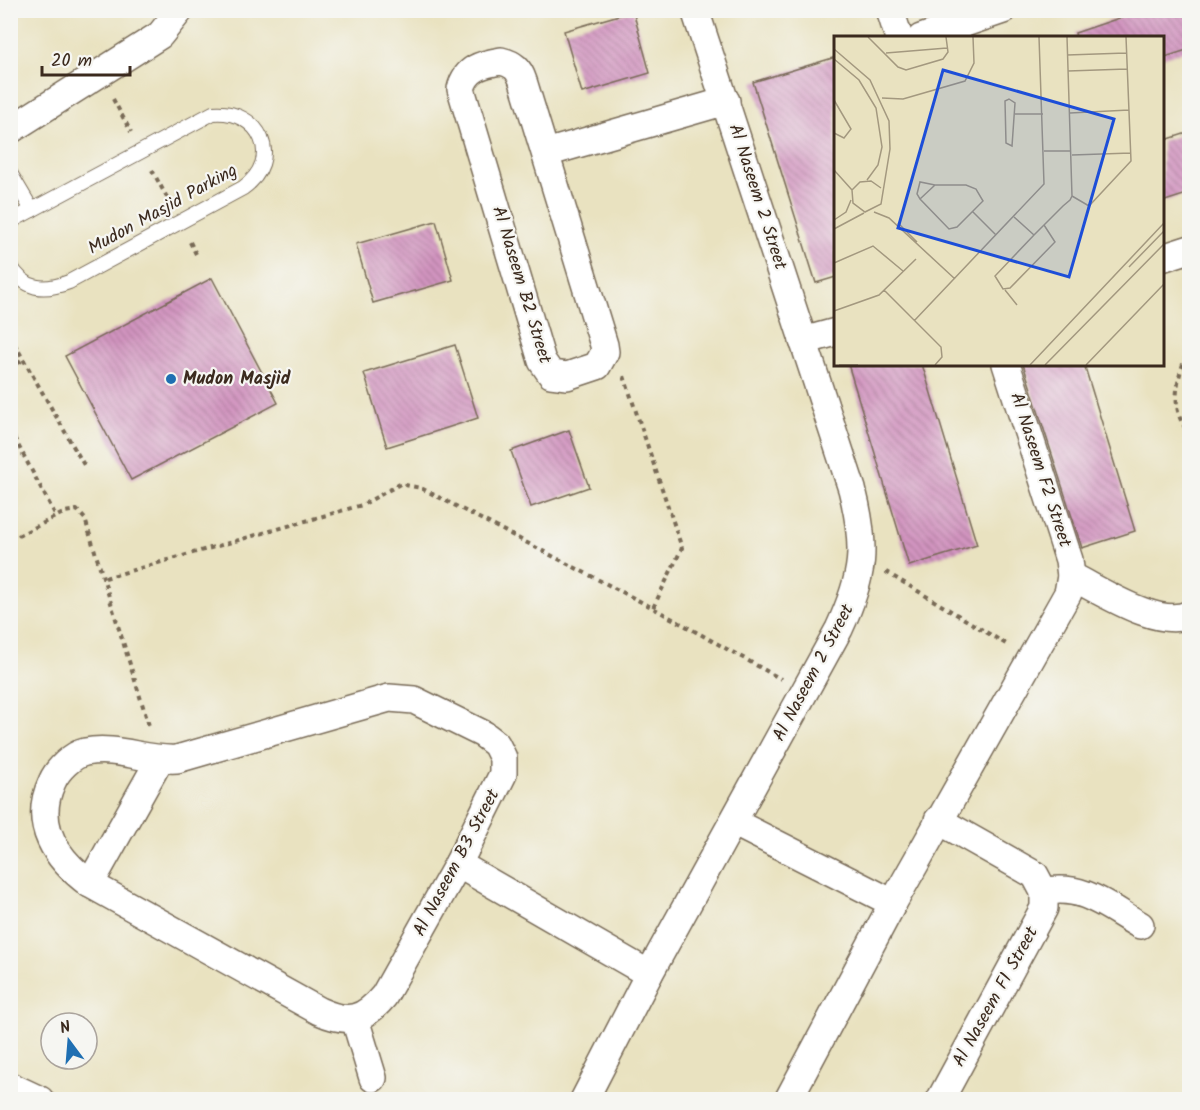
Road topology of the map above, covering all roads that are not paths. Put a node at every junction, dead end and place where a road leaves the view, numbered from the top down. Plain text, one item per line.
1 (180, 10) edge
2 (695, 10) edge
3 (890, 10) edge
4 (1003, 10) edge
5 (898, 36) edge
6 (927, 36) edge
7 (726, 101) junction
8 (10, 130) edge
9 (546, 153) junction
10 (10, 173) edge
11 (32, 210) junction
12 (12, 219) edge
13 (1190, 249) edge
14 (1164, 257) edge
15 (10, 265) edge
16 (834, 333) edge
17 (803, 341) junction
18 (1007, 366) edge
19 (1071, 576) junction
20 (1187, 620) edge
21 (159, 760) junction
22 (938, 820) junction
23 (733, 822) junction
24 (458, 864) junction
25 (90, 884) junction
26 (1044, 891) junction
27 (893, 903) junction
28 (1140, 925) dead end
29 (649, 974) junction
30 (355, 1019) junction
31 (373, 1078) dead end
32 (10, 1086) edge
33 (40, 1100) edge
34 (584, 1100) edge
35 (788, 1100) edge
36 (940, 1100) edge

1 - 8 street
2 - 7 street, Al Naseem 2 Street
3 - 5 street
4 - 6 street
7 - 9 street
7 - 17 street, Al Naseem 2 Street
9 - 9 street, Al Naseem B2 Street
10 - 11 lane
11 - 12 lane, Mudon Masjid Parking
11 - 15 lane, Mudon Masjid Parking
13 - 14 street
16 - 17 street
17 - 23 street, Al Naseem 2 Street
18 - 19 street, Al Naseem F2 Street
19 - 20 street
19 - 22 street
21 - 24 street, Al Naseem B3 Street
21 - 25 street
21 - 25 street, Al Naseem B3 Street
22 - 26 street
22 - 27 street
23 - 27 street
23 - 29 street, Al Naseem 2 Street
24 - 29 street
24 - 30 street, Al Naseem B3 Street
25 - 30 street, Al Naseem B3 Street
26 - 28 street
26 - 36 street, Al Naseem F1 Street
27 - 35 street
29 - 34 street, Al Naseem 2 Street
30 - 31 street
32 - 33 street

